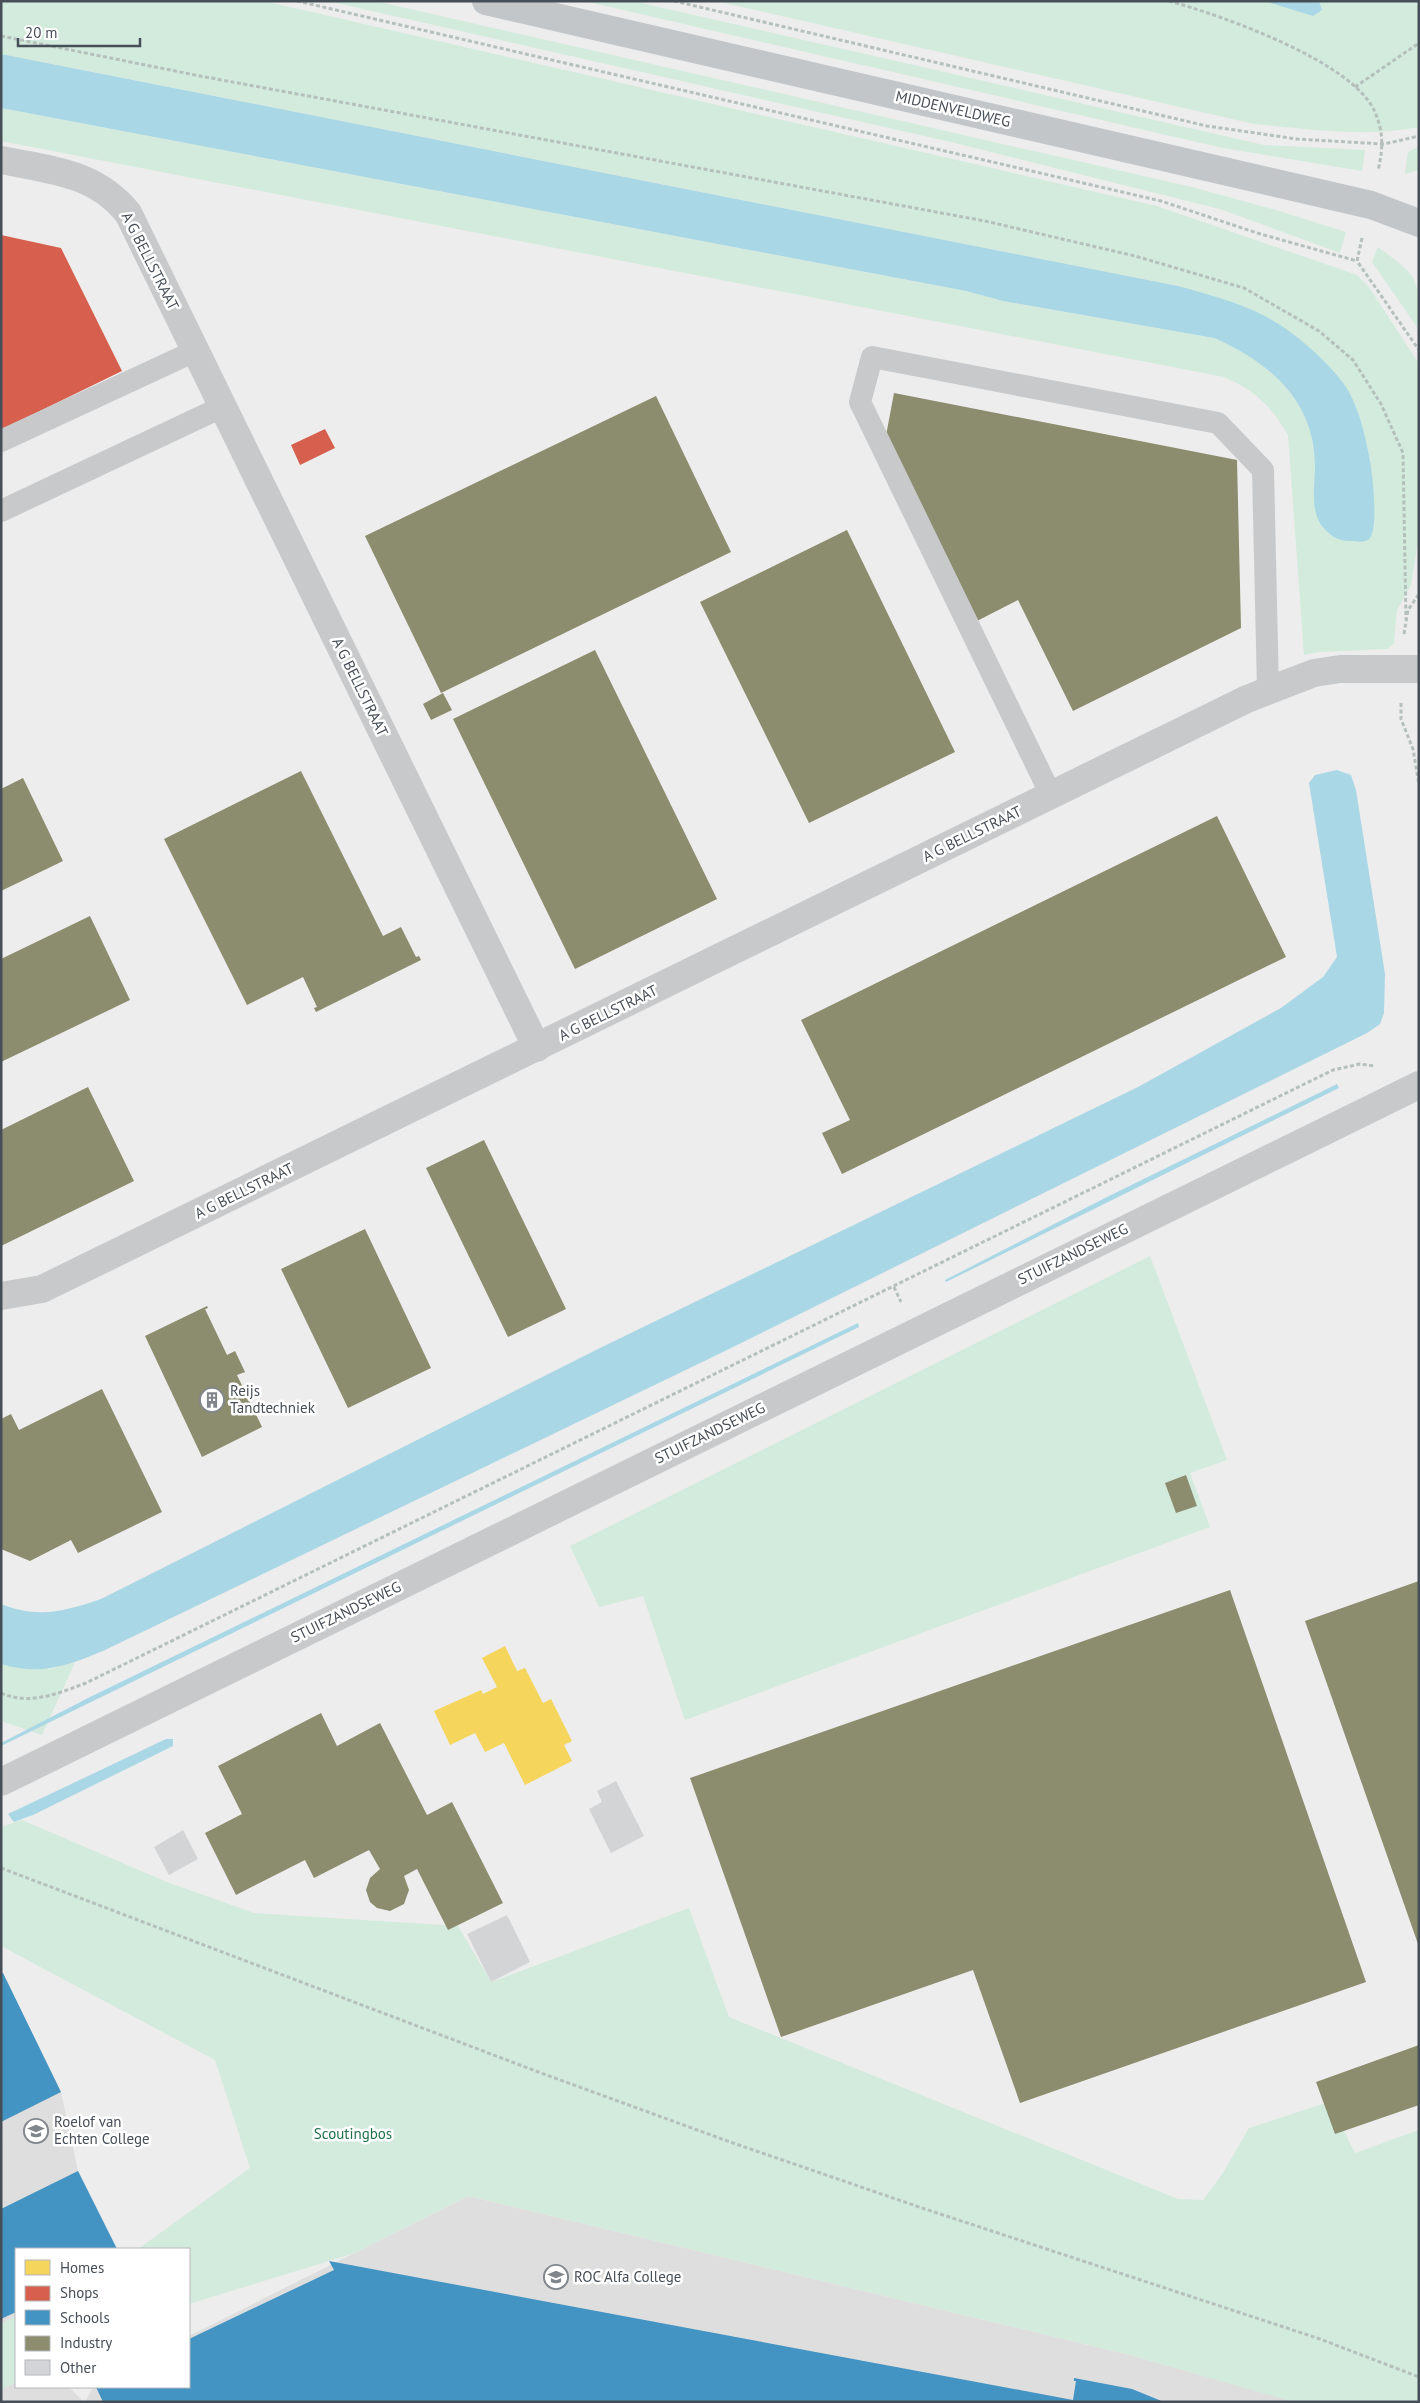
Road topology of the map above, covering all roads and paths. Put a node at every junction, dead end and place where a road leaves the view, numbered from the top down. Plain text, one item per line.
1 (297, 1) edge
2 (486, 1) edge
3 (674, 1) edge
4 (1169, 1) edge
5 (1, 36) edge
6 (1419, 43) edge
7 (1355, 86) junction
8 (1419, 136) edge
9 (1384, 144) junction
10 (1, 160) edge
11 (1371, 205) junction
12 (1419, 223) edge
13 (1357, 261) junction
14 (1419, 350) edge
15 (195, 351) junction
16 (222, 407) junction
17 (1, 440) edge
18 (1, 512) edge
19 (1406, 620) dead end
20 (1419, 669) edge
21 (1268, 690) junction
22 (1051, 795) junction
23 (537, 1048) junction
24 (1380, 1067) dead end
25 (1419, 1084) edge
26 (1, 1296) edge
27 (1, 1693) edge
28 (1, 1782) edge
29 (1, 1868) edge
30 (1419, 2377) edge

1 - 13 path
2 - 11 main road, MIDDENVELDWEG
3 - 9 path
4 - 7 path
5 - 19 path
6 - 7 path
7 - 9 path
8 - 9 path
9 - 11 path
10 - 15 street, A G BELLSTRAAT
11 - 12 main road, MIDDENVELDWEG
11 - 13 path
13 - 14 path
15 - 16 street, A G BELLSTRAAT
15 - 17 lane
16 - 18 lane
16 - 23 street, A G BELLSTRAAT
20 - 21 street, A G BELLSTRAAT
21 - 22 street, A G BELLSTRAAT
21 - 22 lane
22 - 23 street, A G BELLSTRAAT
23 - 26 street, A G BELLSTRAAT
24 - 27 path
25 - 28 street, STUIFZANDSEWEG
29 - 30 path

